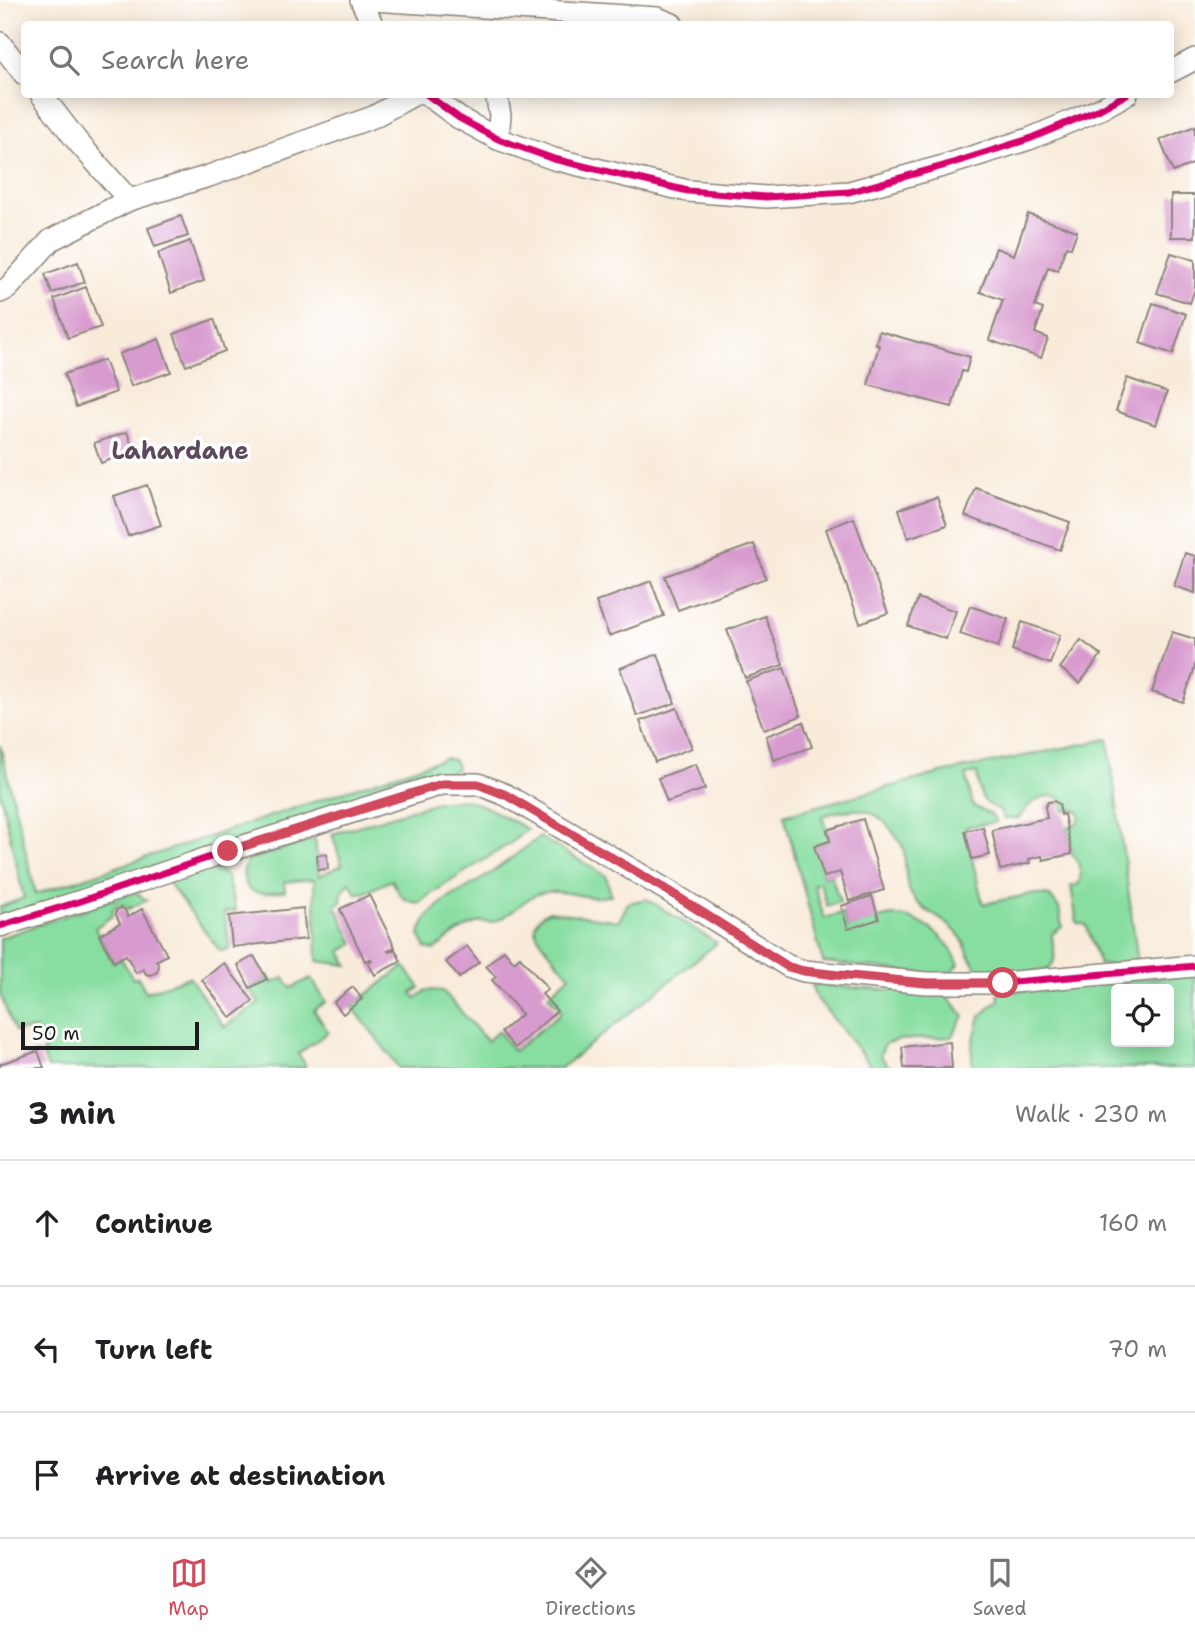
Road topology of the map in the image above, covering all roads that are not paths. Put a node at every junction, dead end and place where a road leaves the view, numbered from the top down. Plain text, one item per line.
1 (361, 0) edge
2 (372, 0) edge
3 (371, 21) edge
4 (664, 21) edge
5 (0, 43) edge
6 (1195, 59) edge
7 (21, 70) edge
8 (1174, 70) edge
9 (44, 98) edge
10 (408, 98) edge
11 (432, 98) edge
12 (497, 98) edge
13 (1120, 98) edge
14 (498, 139) junction
15 (129, 200) junction
16 (0, 292) edge
17 (0, 926) edge
18 (1195, 966) edge

1 - 3 street
2 - 4 street
5 - 7 street
6 - 8 street
9 - 15 street
10 - 15 street
11 - 14 street
12 - 14 street
13 - 14 street
15 - 16 street
17 - 18 street

